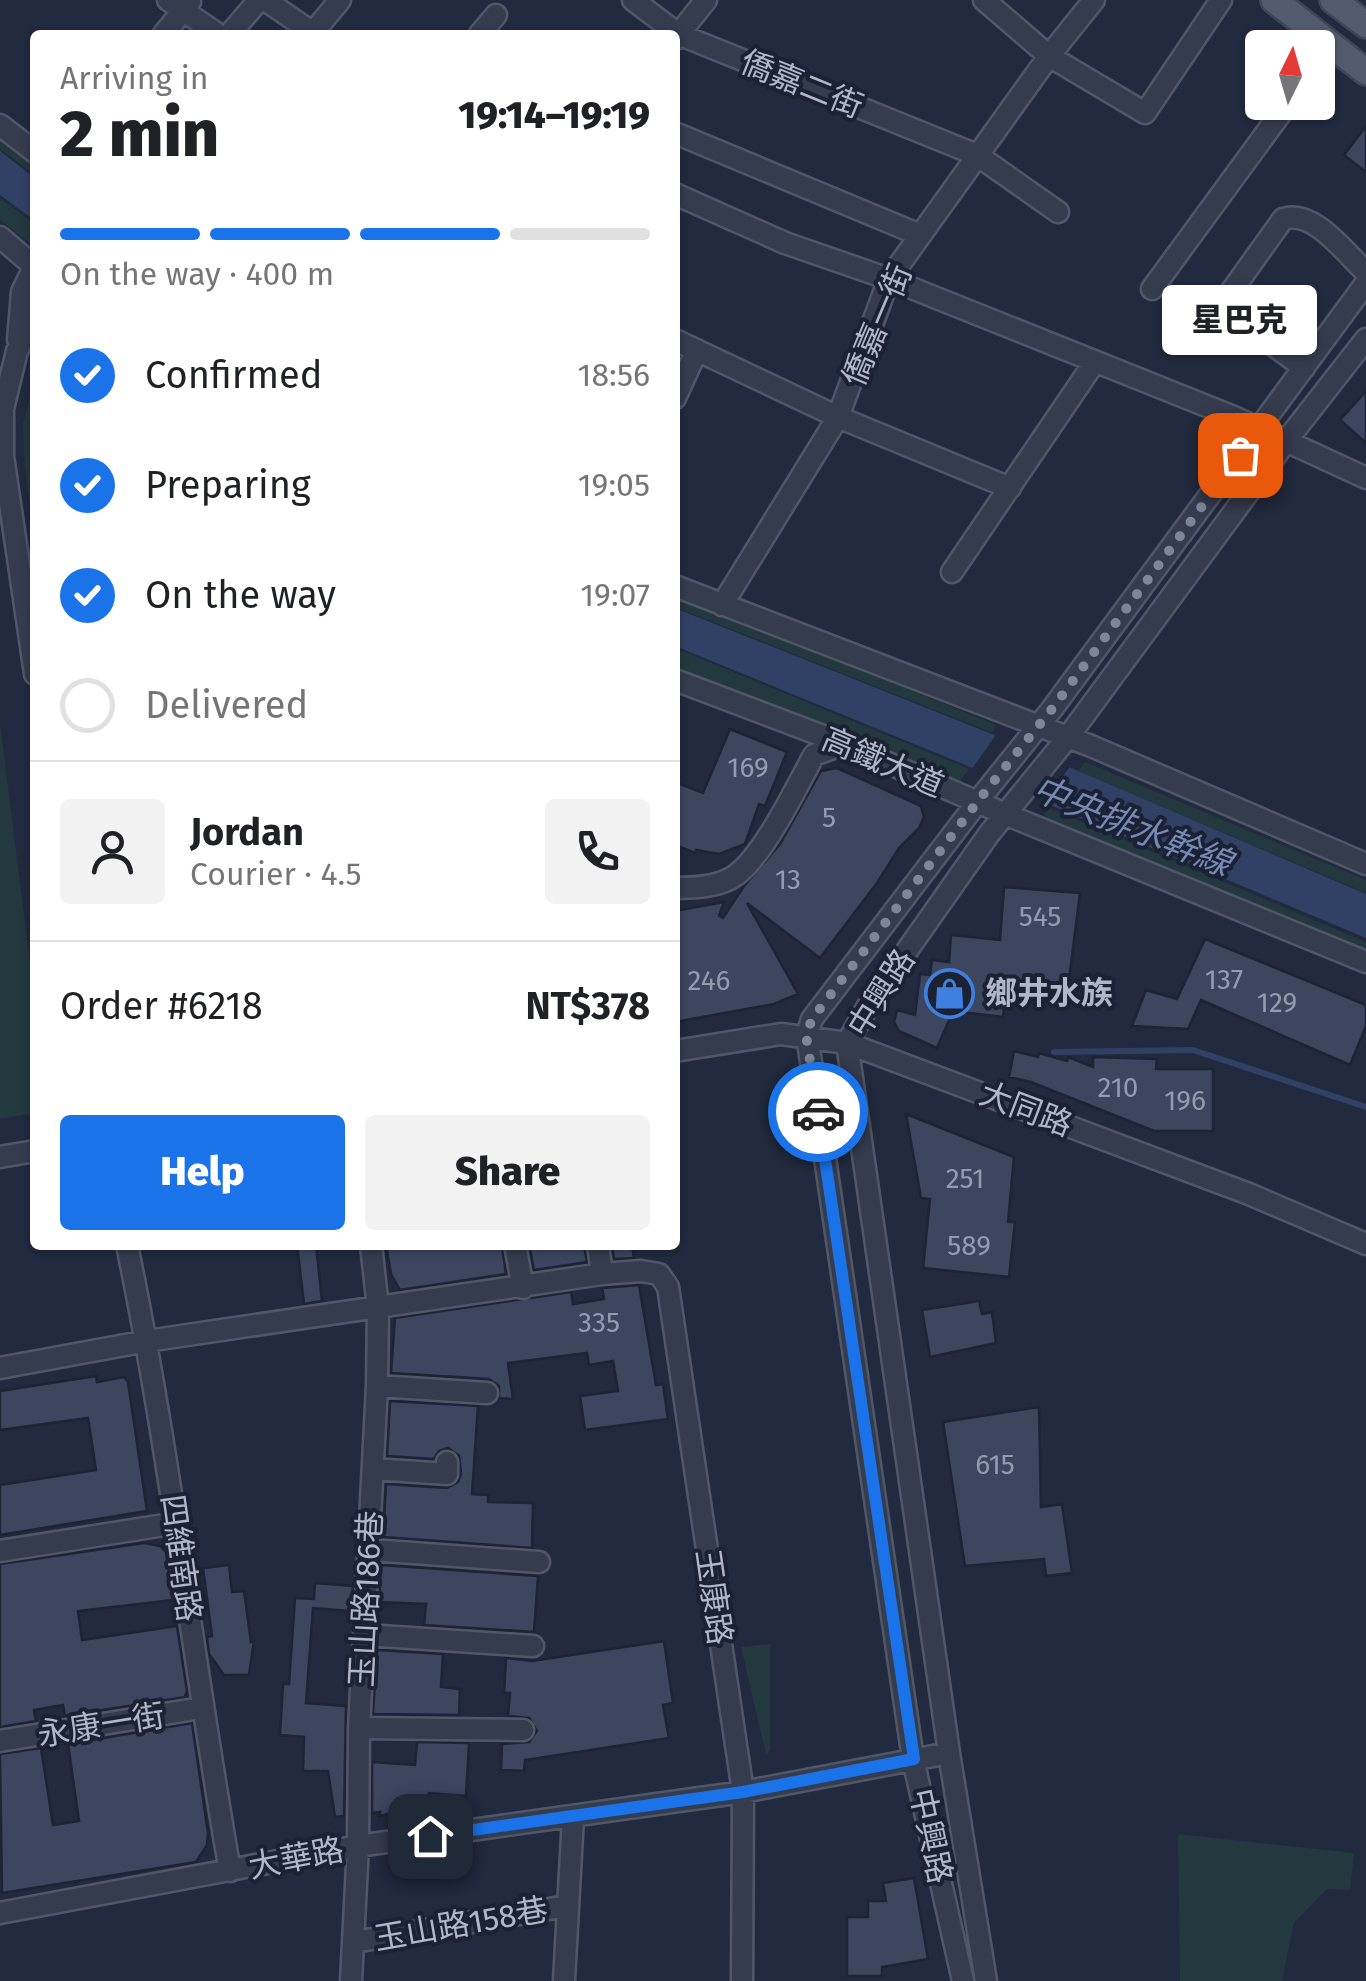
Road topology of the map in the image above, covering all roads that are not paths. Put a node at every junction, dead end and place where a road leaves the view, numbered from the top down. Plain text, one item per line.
1 (262, 0) edge
2 (340, 0) edge
3 (633, 0) edge
4 (706, 0) edge
5 (984, 0) edge
6 (1094, 0) edge
7 (1221, 0) edge
8 (1274, 0) edge
9 (1333, 0) edge
10 (180, 4) edge
11 (496, 15) dead end
12 (1366, 25) edge
13 (166, 30) edge
14 (213, 30) edge
15 (234, 30) edge
16 (307, 30) edge
17 (316, 30) edge
18 (483, 30) edge
19 (669, 30) edge
20 (1302, 30) edge
21 (680, 31) edge
22 (680, 38) edge
23 (1049, 56) junction
24 (1335, 59) edge
25 (1366, 72) edge
26 (1276, 120) edge
27 (0, 125) edge
28 (680, 135) edge
29 (30, 148) edge
30 (977, 154) junction
31 (680, 196) edge
32 (1058, 212) dead end
33 (920, 235) junction
34 (0, 237) edge
35 (30, 262) edge
36 (1366, 272) edge
37 (30, 276) edge
38 (889, 279) junction
39 (1366, 283) edge
40 (1152, 289) dead end
41 (30, 326) edge
42 (1366, 339) edge
43 (680, 342) edge
44 (696, 350) junction
45 (17, 351) junction
46 (1094, 363) junction
47 (1304, 368) junction
48 (680, 387) edge
49 (838, 417) junction
50 (1260, 428) junction
51 (1287, 440) junction
52 (1366, 478) edge
53 (1010, 488) junction
54 (952, 572) dead end
55 (680, 588) edge
56 (722, 605) junction
57 (30, 630) edge
58 (680, 682) edge
59 (1039, 726) junction
60 (1068, 737) junction
61 (844, 744) junction
62 (979, 799) junction
63 (1008, 810) junction
64 (1366, 864) edge
65 (680, 888) edge
66 (1366, 962) edge
67 (806, 1035) junction
68 (847, 1043) junction
69 (680, 1049) edge
70 (30, 1152) edge
71 (0, 1157) edge
72 (1366, 1244) edge
73 (129, 1250) edge
74 (372, 1250) edge
75 (516, 1250) edge
76 (599, 1250) edge
77 (602, 1274) junction
78 (522, 1288) junction
79 (378, 1308) junction
80 (147, 1341) junction
81 (0, 1368) edge
82 (377, 1386) junction
83 (487, 1394) dead end
84 (447, 1462) dead end
85 (372, 1470) junction
86 (176, 1523) junction
87 (370, 1550) junction
88 (0, 1552) edge
89 (539, 1562) dead end
90 (365, 1635) junction
91 (533, 1646) dead end
92 (202, 1708) junction
93 (360, 1728) junction
94 (523, 1730) dead end
95 (0, 1741) edge
96 (949, 1753) junction
97 (914, 1759) junction
98 (743, 1792) junction
99 (573, 1818) junction
100 (358, 1846) junction
101 (230, 1871) junction
102 (567, 1906) junction
103 (0, 1913) edge
104 (354, 1942) junction
105 (351, 1981) edge
106 (564, 1981) edge
107 (742, 1981) edge
108 (962, 1981) edge
109 (986, 1981) edge

1 - 15 street
1 - 16 street
2 - 17 street
3 - 19 street, 僑嘉二街
4 - 21 street
5 - 23 street
6 - 23 street, 僑嘉一街
7 - 23 street
8 - 20 main road
9 - 12 main road
10 - 13 street
10 - 14 street
11 - 18 street
22 - 30 street, 僑嘉二街
23 - 30 street, 僑嘉一街
24 - 25 main road
26 - 40 street
27 - 29 street
28 - 33 street
30 - 32 street, 僑嘉二街
30 - 33 street, 僑嘉一街
31 - 38 street
33 - 38 street, 僑嘉一街
34 - 35 street
36 - 47 street
37 - 45 street
38 - 46 street
38 - 49 street, 僑嘉一街
39 - 47 street
41 - 45 street
42 - 51 street
43 - 44 street
44 - 48 street
44 - 49 street
45 - 57 street
46 - 50 street
46 - 53 street
47 - 50 street
49 - 53 street
49 - 56 street, 僑嘉一街
50 - 51 street
50 - 59 street
51 - 52 street
51 - 60 street
53 - 54 street
55 - 56 street
56 - 59 street
58 - 61 street, 高鐵大道
59 - 60 street
59 - 62 street, 中興路
60 - 63 street, 中興路
60 - 64 street
61 - 62 street, 高鐵大道
61 - 65 street
62 - 63 street, 高鐵大道
62 - 67 street, 中興路
63 - 66 street, 高鐵大道
63 - 68 street, 中興路
67 - 68 street, 大同路
67 - 69 street, 大同路
67 - 97 street, 中興路
68 - 72 street, 大同路
68 - 96 street, 中興路
70 - 71 street
73 - 80 street, 四維南路
74 - 79 street, 玉山路186巷
75 - 78 street
76 - 77 street
77 - 78 street, 玉康路
77 - 98 street, 玉康路
78 - 79 street, 玉康路
79 - 80 street, 玉康路
79 - 82 street, 玉山路186巷
80 - 81 street, 玉康路
80 - 86 street, 四維南路
82 - 83 street
82 - 85 street, 玉山路186巷
84 - 85 street, 玉山路186巷
85 - 87 street, 玉山路186巷
86 - 88 street
86 - 92 street, 四維南路
87 - 89 street
87 - 90 street, 玉山路186巷
90 - 91 street
90 - 93 street, 玉山路186巷
92 - 95 street, 永康一街
92 - 101 street, 四維南路
93 - 94 street, 玉山路186巷
93 - 100 street, 玉山路186巷
96 - 97 street, 大華路
96 - 109 street, 中興路
97 - 98 street, 大華路
97 - 108 street, 中興路
98 - 99 street, 大華路
98 - 107 street, 玉康路
99 - 100 street, 大華路
99 - 102 street, 玉山路158巷
100 - 101 street, 大華路
100 - 104 street, 玉山路186巷
101 - 103 street, 大華路
102 - 104 street, 玉山路158巷
102 - 106 street, 玉山路158巷
104 - 105 street, 玉山路186巷

